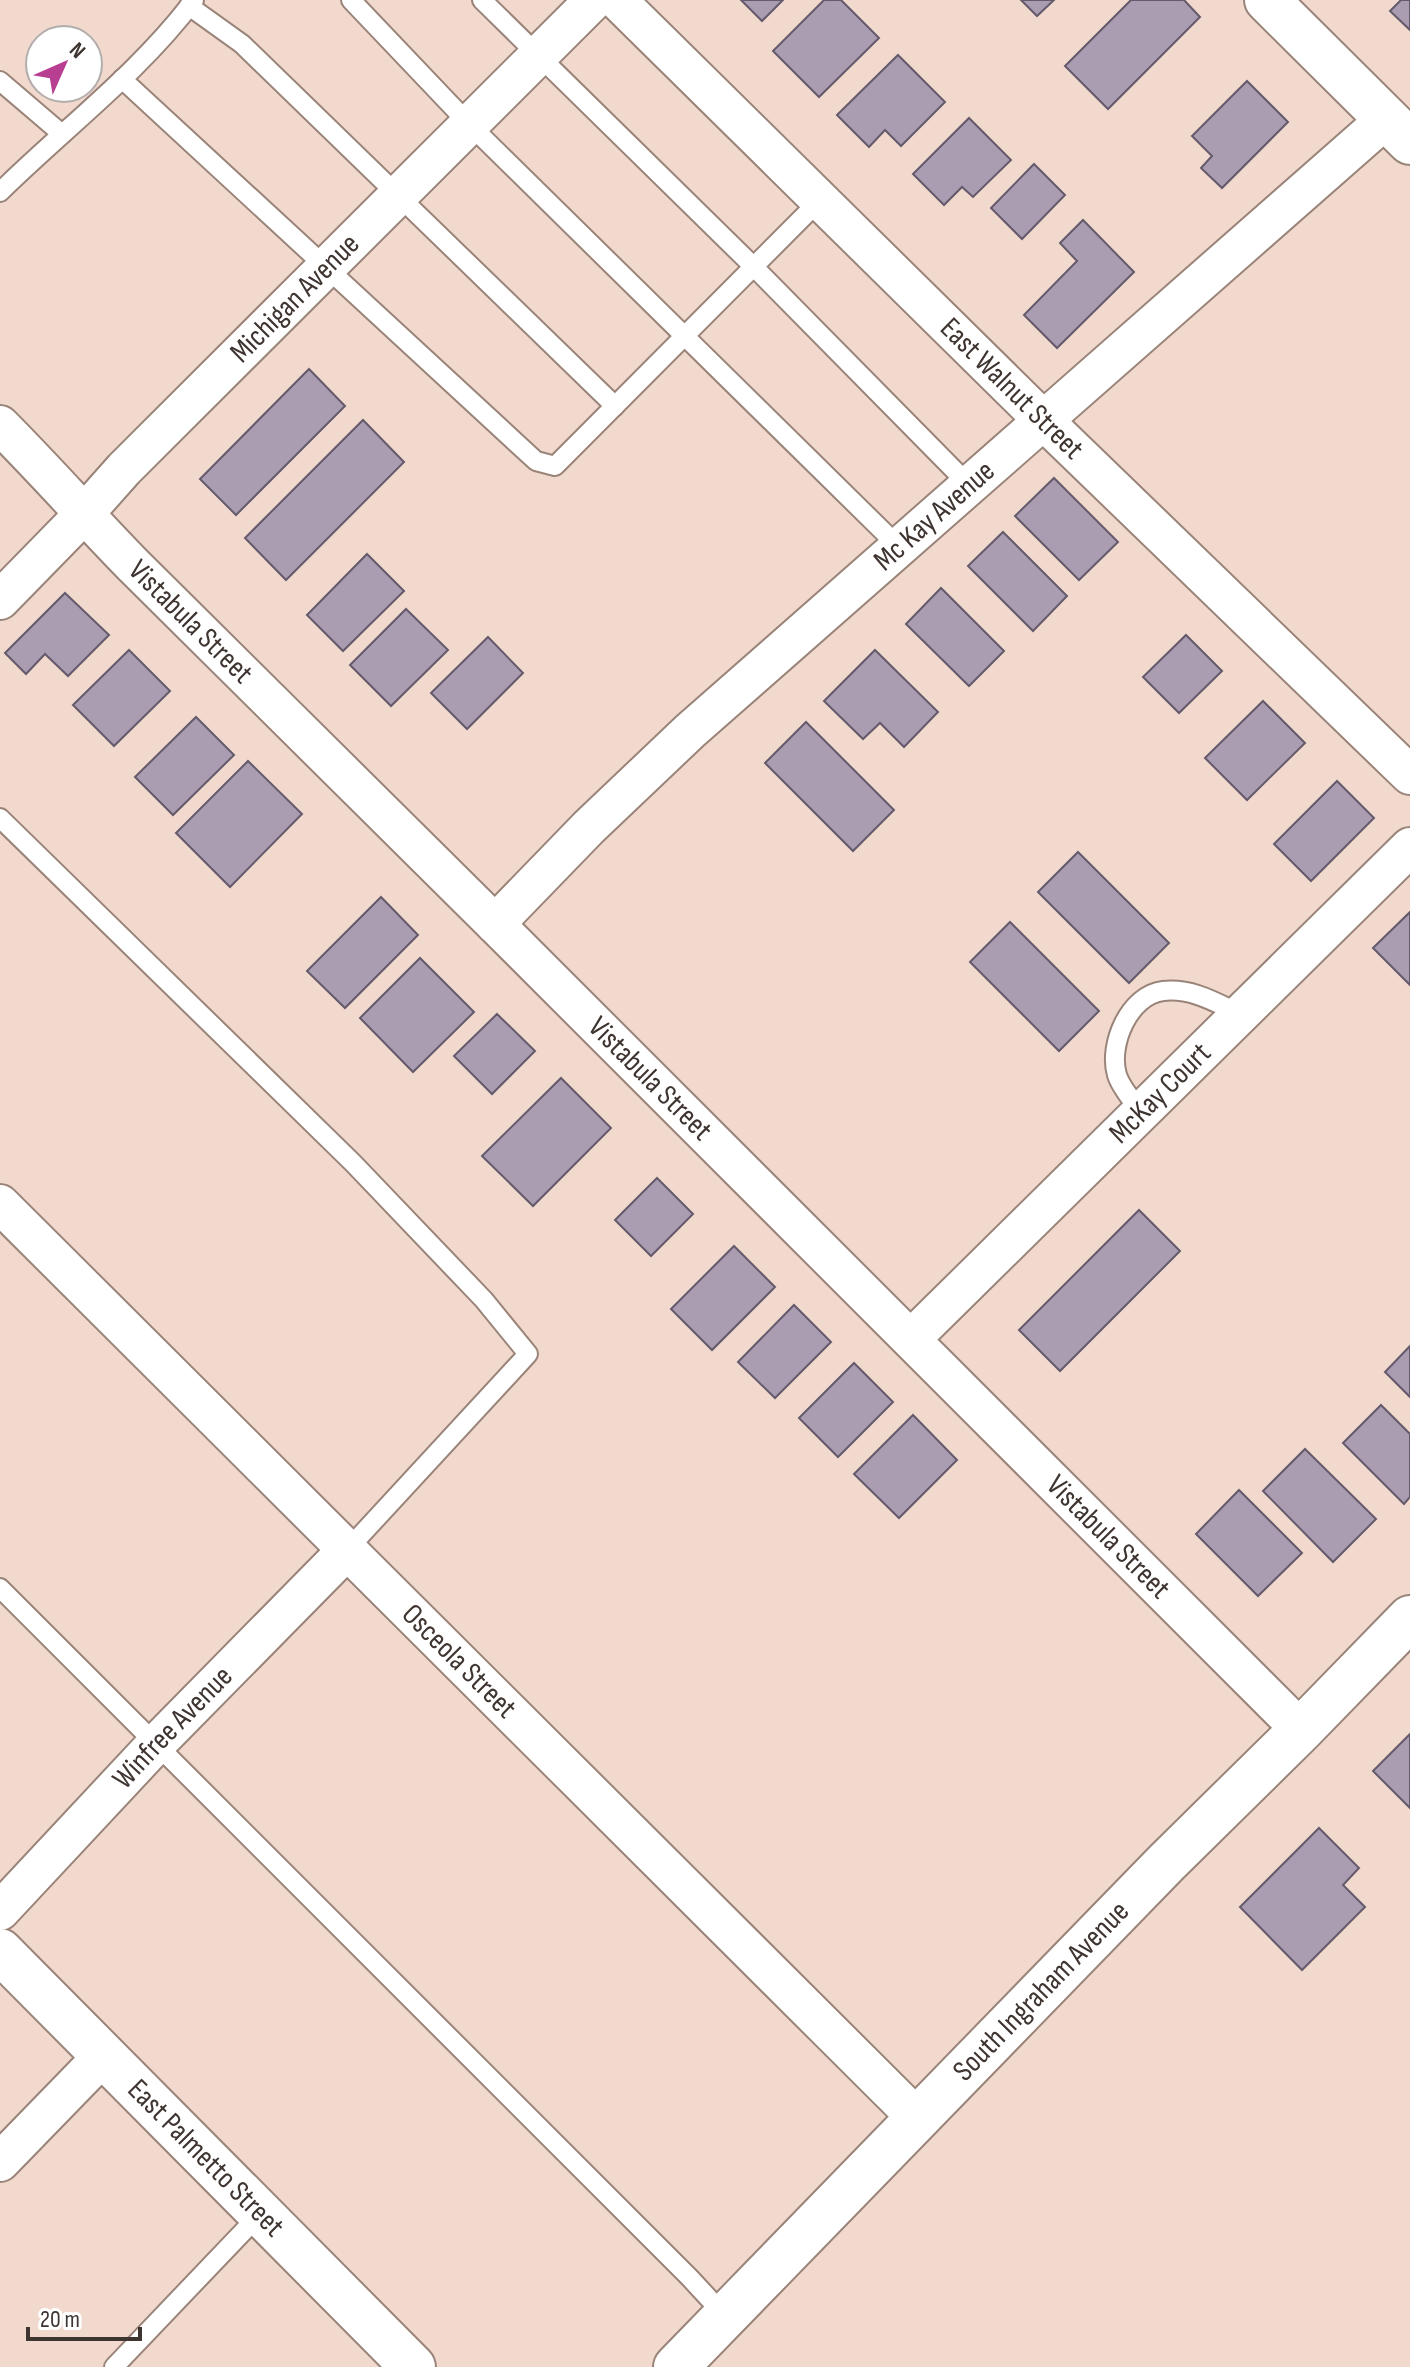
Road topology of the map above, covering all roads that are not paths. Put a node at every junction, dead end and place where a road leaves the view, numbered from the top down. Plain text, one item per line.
1 (351, 0) edge
2 (482, 0) edge
3 (594, 0) edge
4 (617, 0) edge
5 (1267, 0) edge
6 (192, 3) edge
7 (539, 55) junction
8 (122, 79) junction
9 (0, 81) edge
10 (469, 124) junction
11 (1398, 130) edge
12 (62, 134) junction
13 (0, 192) edge
14 (398, 195) junction
15 (820, 200) junction
16 (326, 267) junction
17 (754, 267) junction
18 (684, 335) junction
19 (615, 406) junction
20 (1044, 421) junction
21 (0, 425) edge
22 (970, 486) junction
23 (84, 514) junction
24 (899, 547) junction
25 (0, 600) edge
26 (1410, 775) edge
27 (0, 818) edge
28 (1410, 847) edge
29 (495, 924) junction
30 (1240, 1014) junction
31 (1141, 1112) junction
32 (0, 1204) edge
33 (911, 1339) junction
34 (348, 1549) junction
35 (0, 1588) edge
36 (1410, 1618) edge
37 (1301, 1730) junction
38 (156, 1744) junction
39 (0, 1911) edge
40 (0, 1951) edge
41 (103, 2056) junction
42 (918, 2119) junction
43 (0, 2162) edge
44 (260, 2214) junction
45 (726, 2317) junction
46 (116, 2366) edge
47 (413, 2367) edge
48 (676, 2367) edge

1 - 10 lane
2 - 7 lane
3 - 7 street, Michigan Avenue
4 - 15 street, East Walnut Street
5 - 11 street
6 - 8 lane
6 - 14 lane
7 - 10 street, Michigan Avenue
7 - 17 lane
8 - 12 lane
8 - 16 lane
9 - 12 lane
10 - 14 street, Michigan Avenue
10 - 18 lane
11 - 20 street, Mc Kay Avenue
12 - 13 lane
14 - 16 street, Michigan Avenue
14 - 19 lane
15 - 17 lane
15 - 20 street, East Walnut Street
16 - 19 lane
16 - 23 street, Michigan Avenue
17 - 18 lane
17 - 22 lane
18 - 19 lane
18 - 24 lane
20 - 22 street, Mc Kay Avenue
20 - 26 street, East Walnut Street
21 - 23 street, Vistabula Street
22 - 24 street, Mc Kay Avenue
23 - 25 street, Michigan Avenue
23 - 29 street, Vistabula Street
24 - 29 street, Mc Kay Avenue
27 - 34 lane
28 - 30 street, McKay Court
29 - 33 street, Vistabula Street
30 - 31 street, McKay Court
30 - 31 lane
31 - 33 street, McKay Court
32 - 34 street, Osceola Street
33 - 37 street, Vistabula Street
34 - 38 street, Winfree Avenue
34 - 42 street, Osceola Street
35 - 38 lane
36 - 37 street, South Ingraham Avenue
37 - 42 street, South Ingraham Avenue
38 - 39 street, Winfree Avenue
38 - 45 lane
40 - 41 street, East Palmetto Street
41 - 43 street
41 - 44 street, East Palmetto Street
42 - 45 street, South Ingraham Avenue
44 - 46 lane
44 - 47 street, East Palmetto Street
45 - 48 street, South Ingraham Avenue

